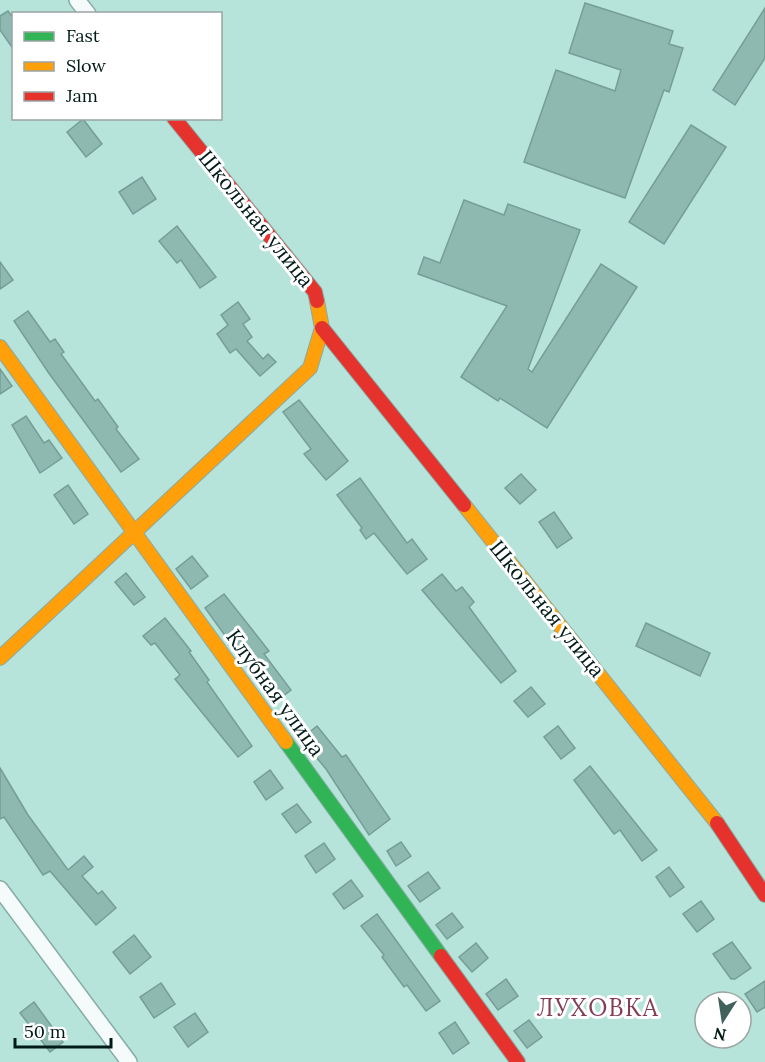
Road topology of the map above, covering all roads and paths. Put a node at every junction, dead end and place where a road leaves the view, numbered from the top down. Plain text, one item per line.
1 (77, 0) edge
2 (86, 12) edge
3 (176, 120) edge
4 (322, 328) junction
5 (0, 347) edge
6 (135, 534) junction
7 (0, 658) edge
8 (0, 889) edge
9 (765, 895) edge
10 (129, 1062) edge
11 (518, 1062) edge

1 - 2 street
3 - 4 street, Школьная улица
4 - 6 street, Школьная улица
4 - 9 street, Школьная улица
5 - 6 street, Клубная улица
6 - 7 street, Школьная улица
6 - 11 street, Клубная улица
8 - 10 street

